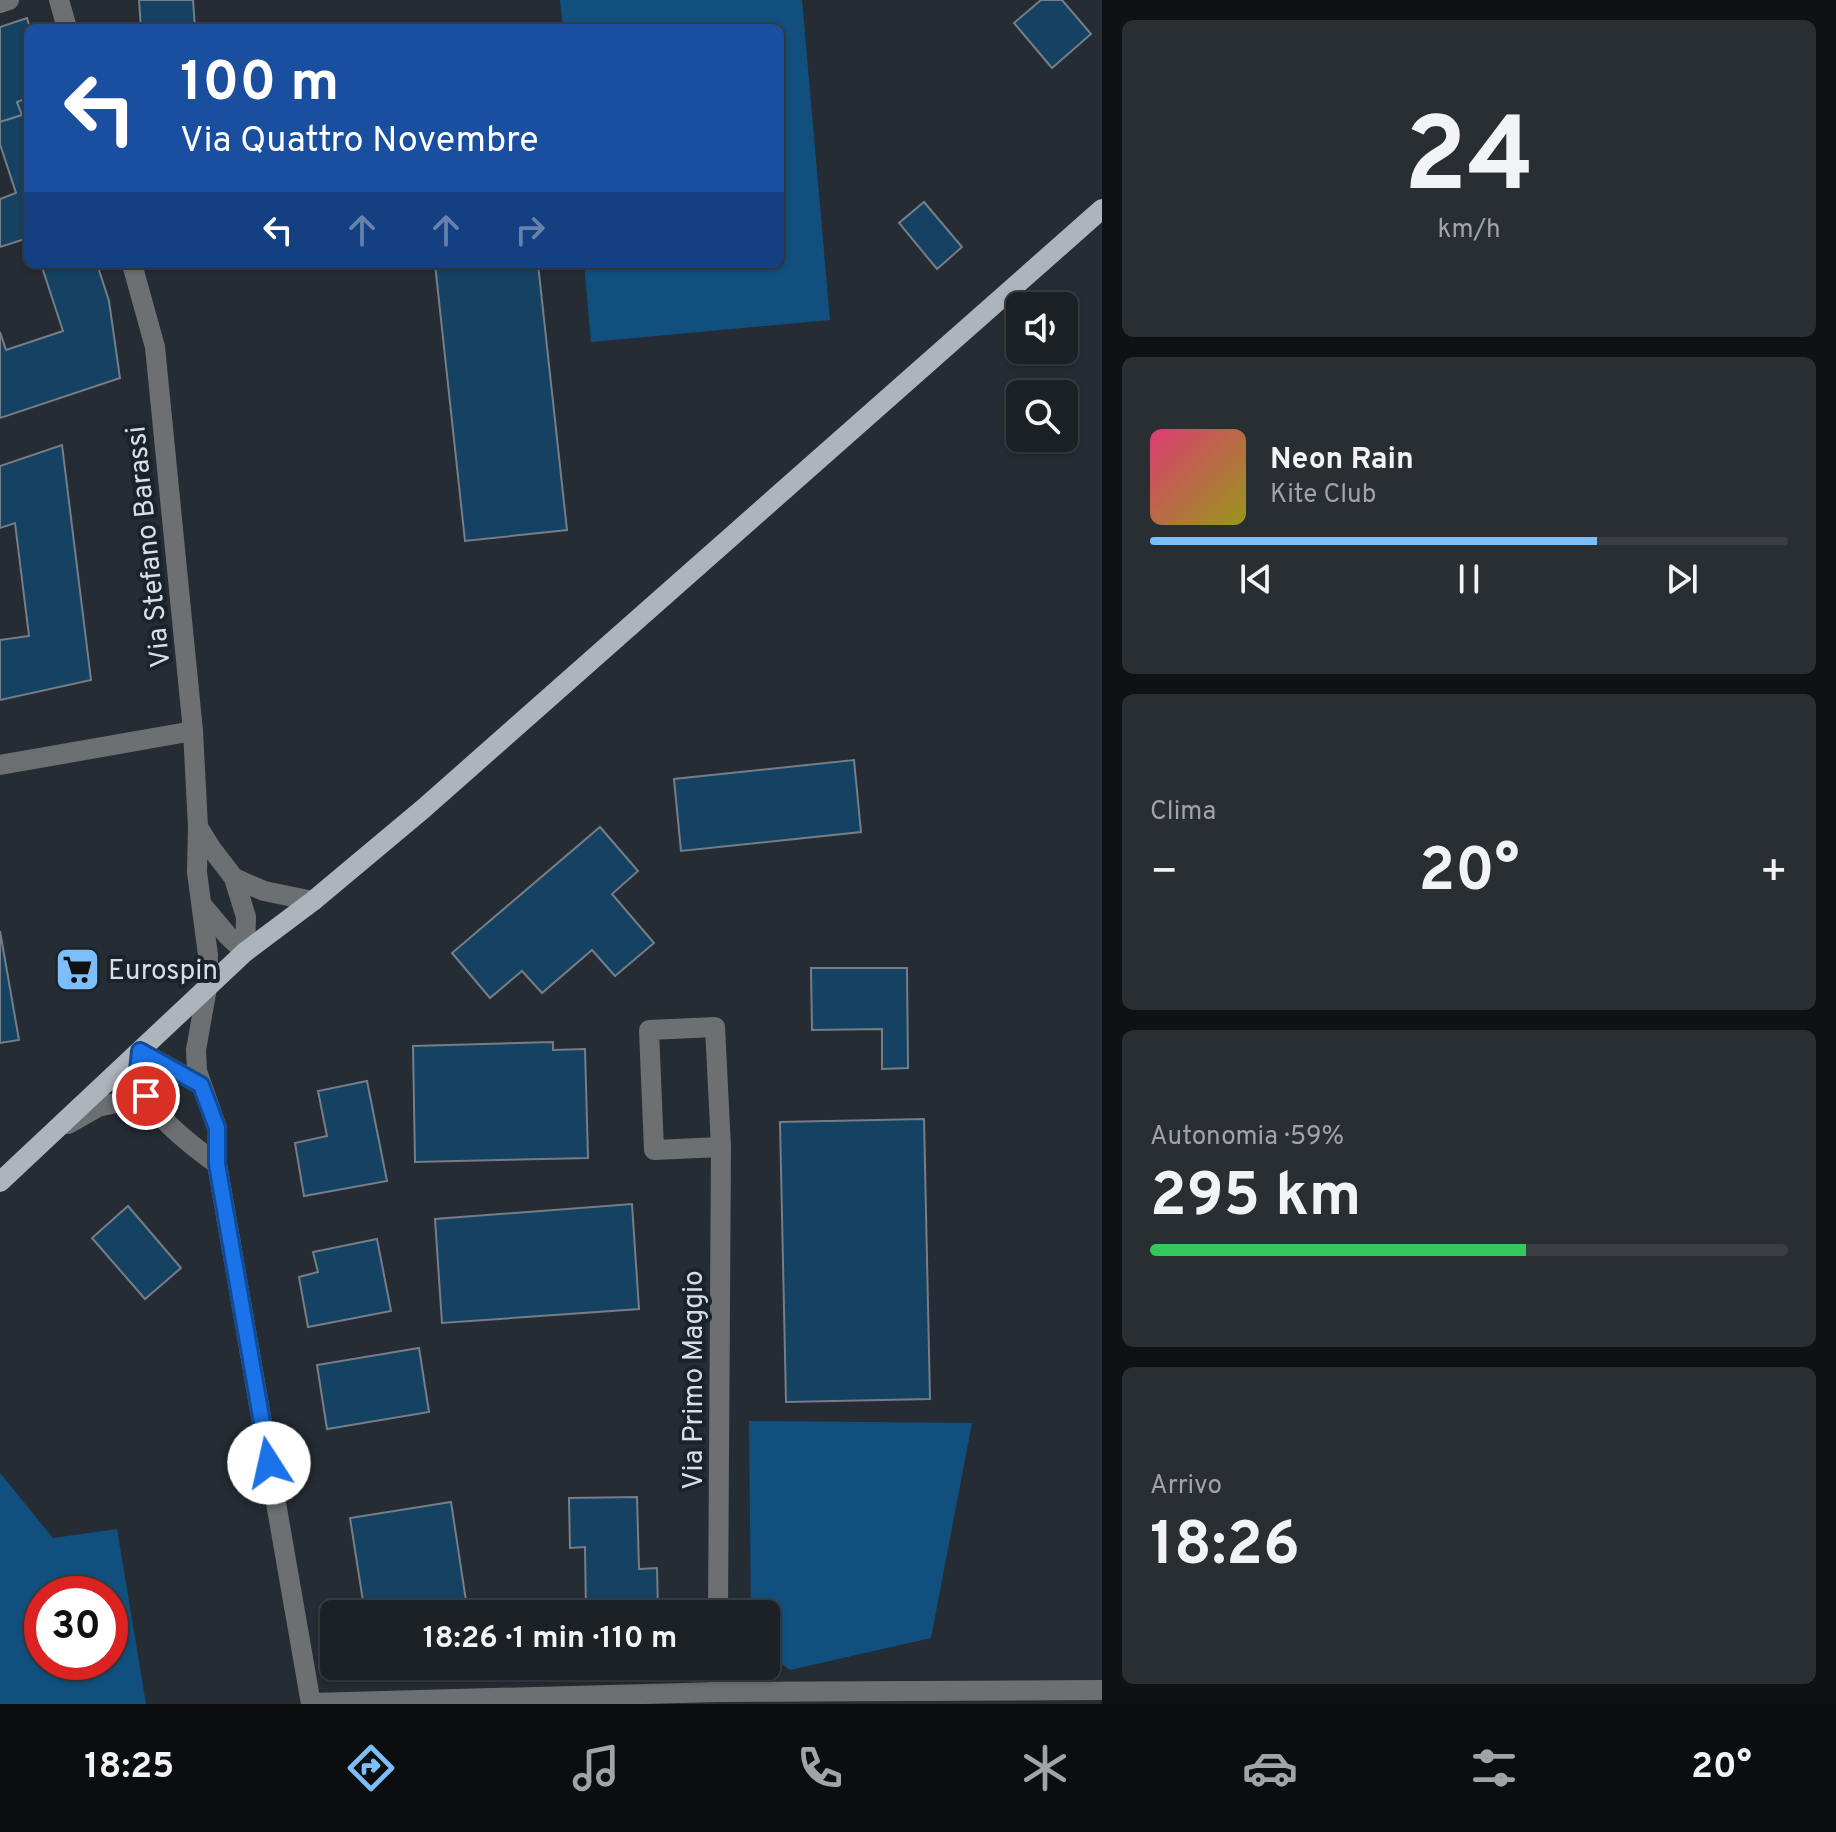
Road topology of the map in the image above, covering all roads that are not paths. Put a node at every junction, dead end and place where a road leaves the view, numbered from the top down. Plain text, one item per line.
1 (9, 0) edge
2 (59, 0) edge
3 (0, 3) edge
4 (66, 24) edge
5 (1102, 209) edge
6 (133, 268) edge
7 (193, 731) junction
8 (0, 765) edge
9 (198, 827) junction
10 (234, 878) junction
11 (313, 901) junction
12 (202, 905) junction
13 (245, 952) junction
14 (207, 988) junction
15 (140, 1051) junction
16 (201, 1085) junction
17 (146, 1096) junction
18 (58, 1129) junction
19 (721, 1147) junction
20 (217, 1164) junction
21 (0, 1182) edge
22 (718, 1600) edge
23 (718, 1680) edge
24 (1102, 1690) edge
25 (718, 1692) junction
26 (311, 1703) edge

1 - 3 street
2 - 4 street
5 - 11 main road
6 - 7 street, Via Stefano Barassi
7 - 8 street
7 - 9 street, Via Stefano Barassi
9 - 10 street
9 - 12 street, Via Stefano Barassi
10 - 11 street
10 - 13 street
11 - 13 main road
12 - 13 street
12 - 14 street, Via Stefano Barassi
13 - 14 main road
14 - 15 main road
14 - 16 street, Via Stefano Barassi
15 - 16 street
15 - 17 street
15 - 18 main road
16 - 20 street, Via Stefano Barassi
17 - 18 street
17 - 20 street
18 - 21 main road
19 - 19 street, Via Primo Maggio
19 - 22 street, Via Primo Maggio
20 - 26 street, Via Stefano Barassi
23 - 25 street
24 - 25 street
25 - 26 street

